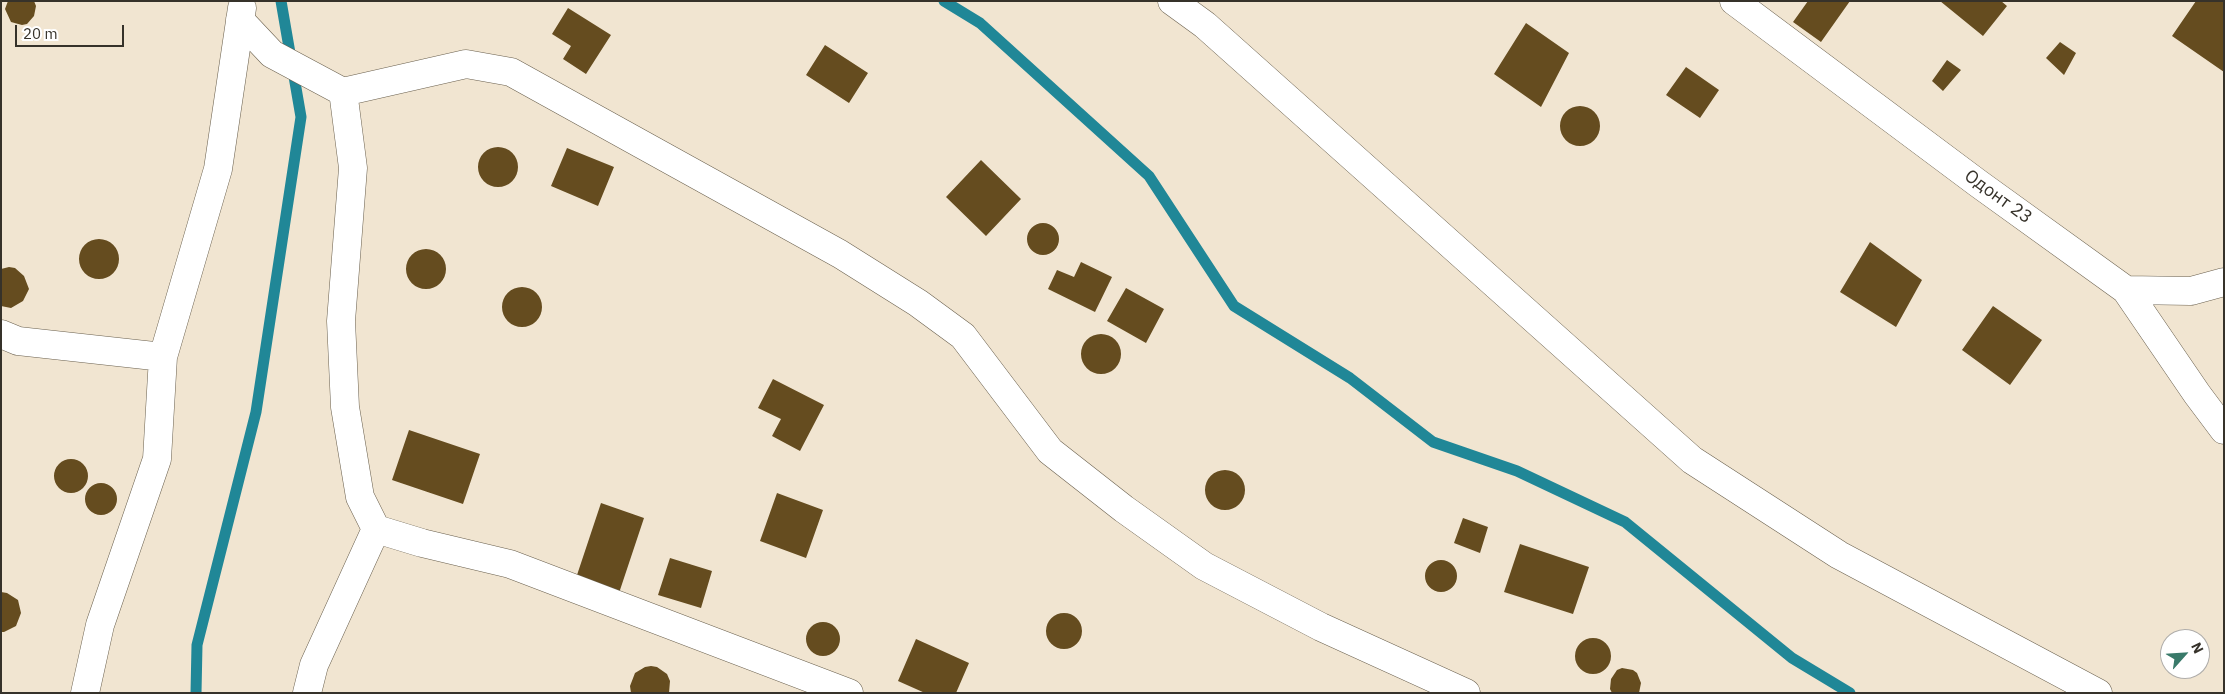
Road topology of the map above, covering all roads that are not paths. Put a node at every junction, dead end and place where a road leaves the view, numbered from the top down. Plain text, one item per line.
1 (1172, 1) edge
2 (1734, 1) edge
3 (242, 11) edge
4 (343, 91) junction
5 (2224, 282) edge
6 (2126, 290) junction
7 (1, 334) edge
8 (164, 357) junction
9 (2224, 430) edge
10 (376, 529) junction
11 (85, 693) edge
12 (307, 693) edge
13 (850, 693) edge
14 (1466, 693) edge
15 (2098, 693) edge

1 - 15 street
2 - 6 street, Одонт 23
3 - 4 street
3 - 8 street
4 - 10 street
4 - 14 street
5 - 6 street
6 - 9 street, Одонт 23
7 - 8 street
8 - 11 street
10 - 12 street
10 - 13 street

